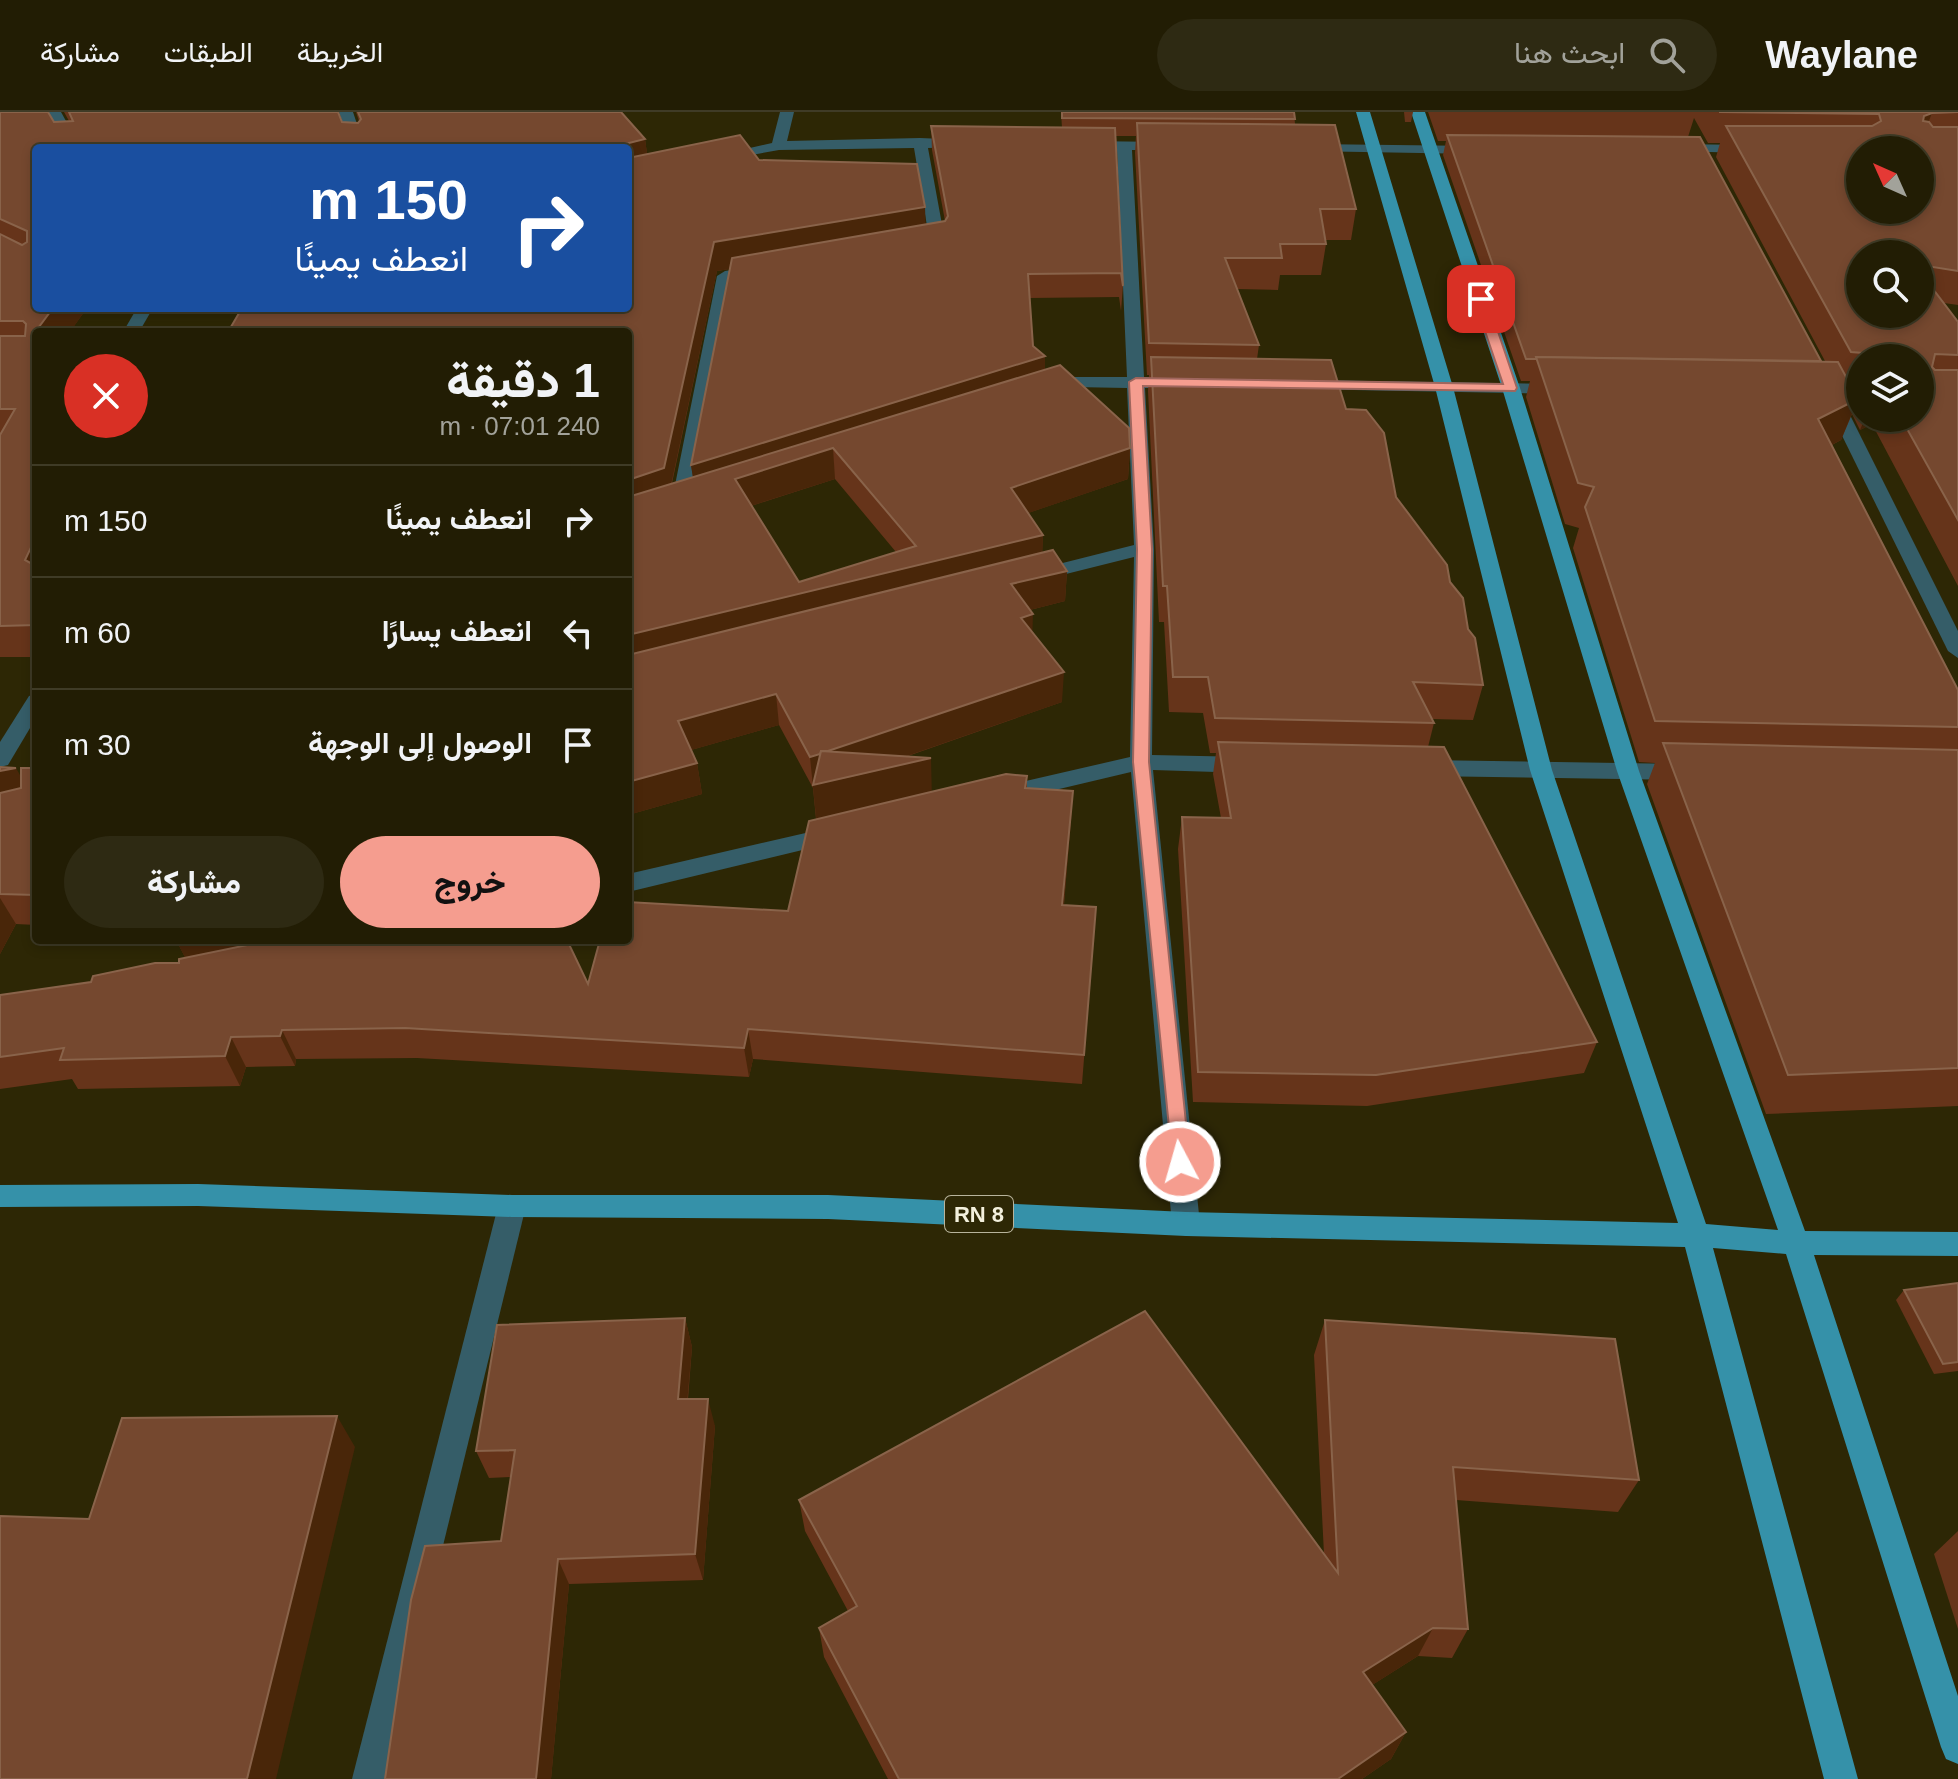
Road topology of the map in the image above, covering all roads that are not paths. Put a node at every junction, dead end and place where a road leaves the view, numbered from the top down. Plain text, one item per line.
1 (54, 112) edge
2 (346, 112) edge
3 (787, 112) edge
4 (1363, 112) edge
5 (1418, 112) edge
6 (1688, 124) dead end
7 (920, 142) junction
8 (982, 143) edge
9 (72, 144) edge
10 (357, 144) edge
11 (1077, 145) edge
12 (779, 146) junction
13 (1124, 146) junction
14 (1186, 146) edge
15 (1295, 148) edge
16 (1373, 149) junction
17 (1653, 149) edge
18 (1764, 149) edge
19 (1430, 150) junction
20 (1494, 150) edge
21 (1704, 155) junction
22 (703, 163) edge
23 (907, 246) edge
24 (771, 269) edge
25 (1136, 382) junction
26 (1197, 383) edge
27 (1290, 385) edge
28 (1444, 387) junction
29 (1511, 388) junction
30 (1575, 389) edge
31 (1828, 390) edge
32 (1027, 396) edge
33 (681, 504) edge
34 (1144, 549) junction
35 (1008, 582) edge
36 (1958, 651) edge
37 (32, 708) edge
38 (0, 760) edge
39 (1141, 762) junction
40 (1269, 765) edge
41 (1397, 767) edge
42 (1541, 770) junction
43 (1628, 771) junction
44 (1706, 773) edge
45 (985, 799) edge
46 (861, 828) edge
47 (632, 882) edge
48 (0, 1196) edge
49 (512, 1206) junction
50 (1186, 1224) junction
51 (1696, 1235) junction
52 (1796, 1243) junction
53 (1958, 1244) edge
54 (1958, 1747) edge
55 (369, 1779) edge
56 (1841, 1779) edge

1 - 9 street
2 - 10 street
3 - 12 street
4 - 16 main road
5 - 19 main road
6 - 21 street
7 - 8 street
7 - 12 street
7 - 23 street
11 - 13 street
12 - 22 street
13 - 14 street
13 - 25 street
15 - 16 street
16 - 19 street
16 - 28 main road
17 - 21 street
18 - 21 street
19 - 20 street
19 - 29 main road
24 - 33 street
25 - 26 street
25 - 32 street
25 - 34 street
27 - 28 street
28 - 29 street
28 - 42 main road
29 - 30 street
29 - 43 main road
31 - 36 street
34 - 35 street
34 - 39 street
37 - 38 street
39 - 40 street
39 - 45 street
39 - 50 street
41 - 42 street
42 - 43 street
42 - 51 main road
43 - 44 street
43 - 52 main road
46 - 47 street
48 - 49 main road, RN 8
49 - 50 main road, RN 8
49 - 55 street
50 - 51 main road, RN 8
51 - 52 main road, RN 8
51 - 56 main road
52 - 53 main road, RN 8
52 - 54 main road

